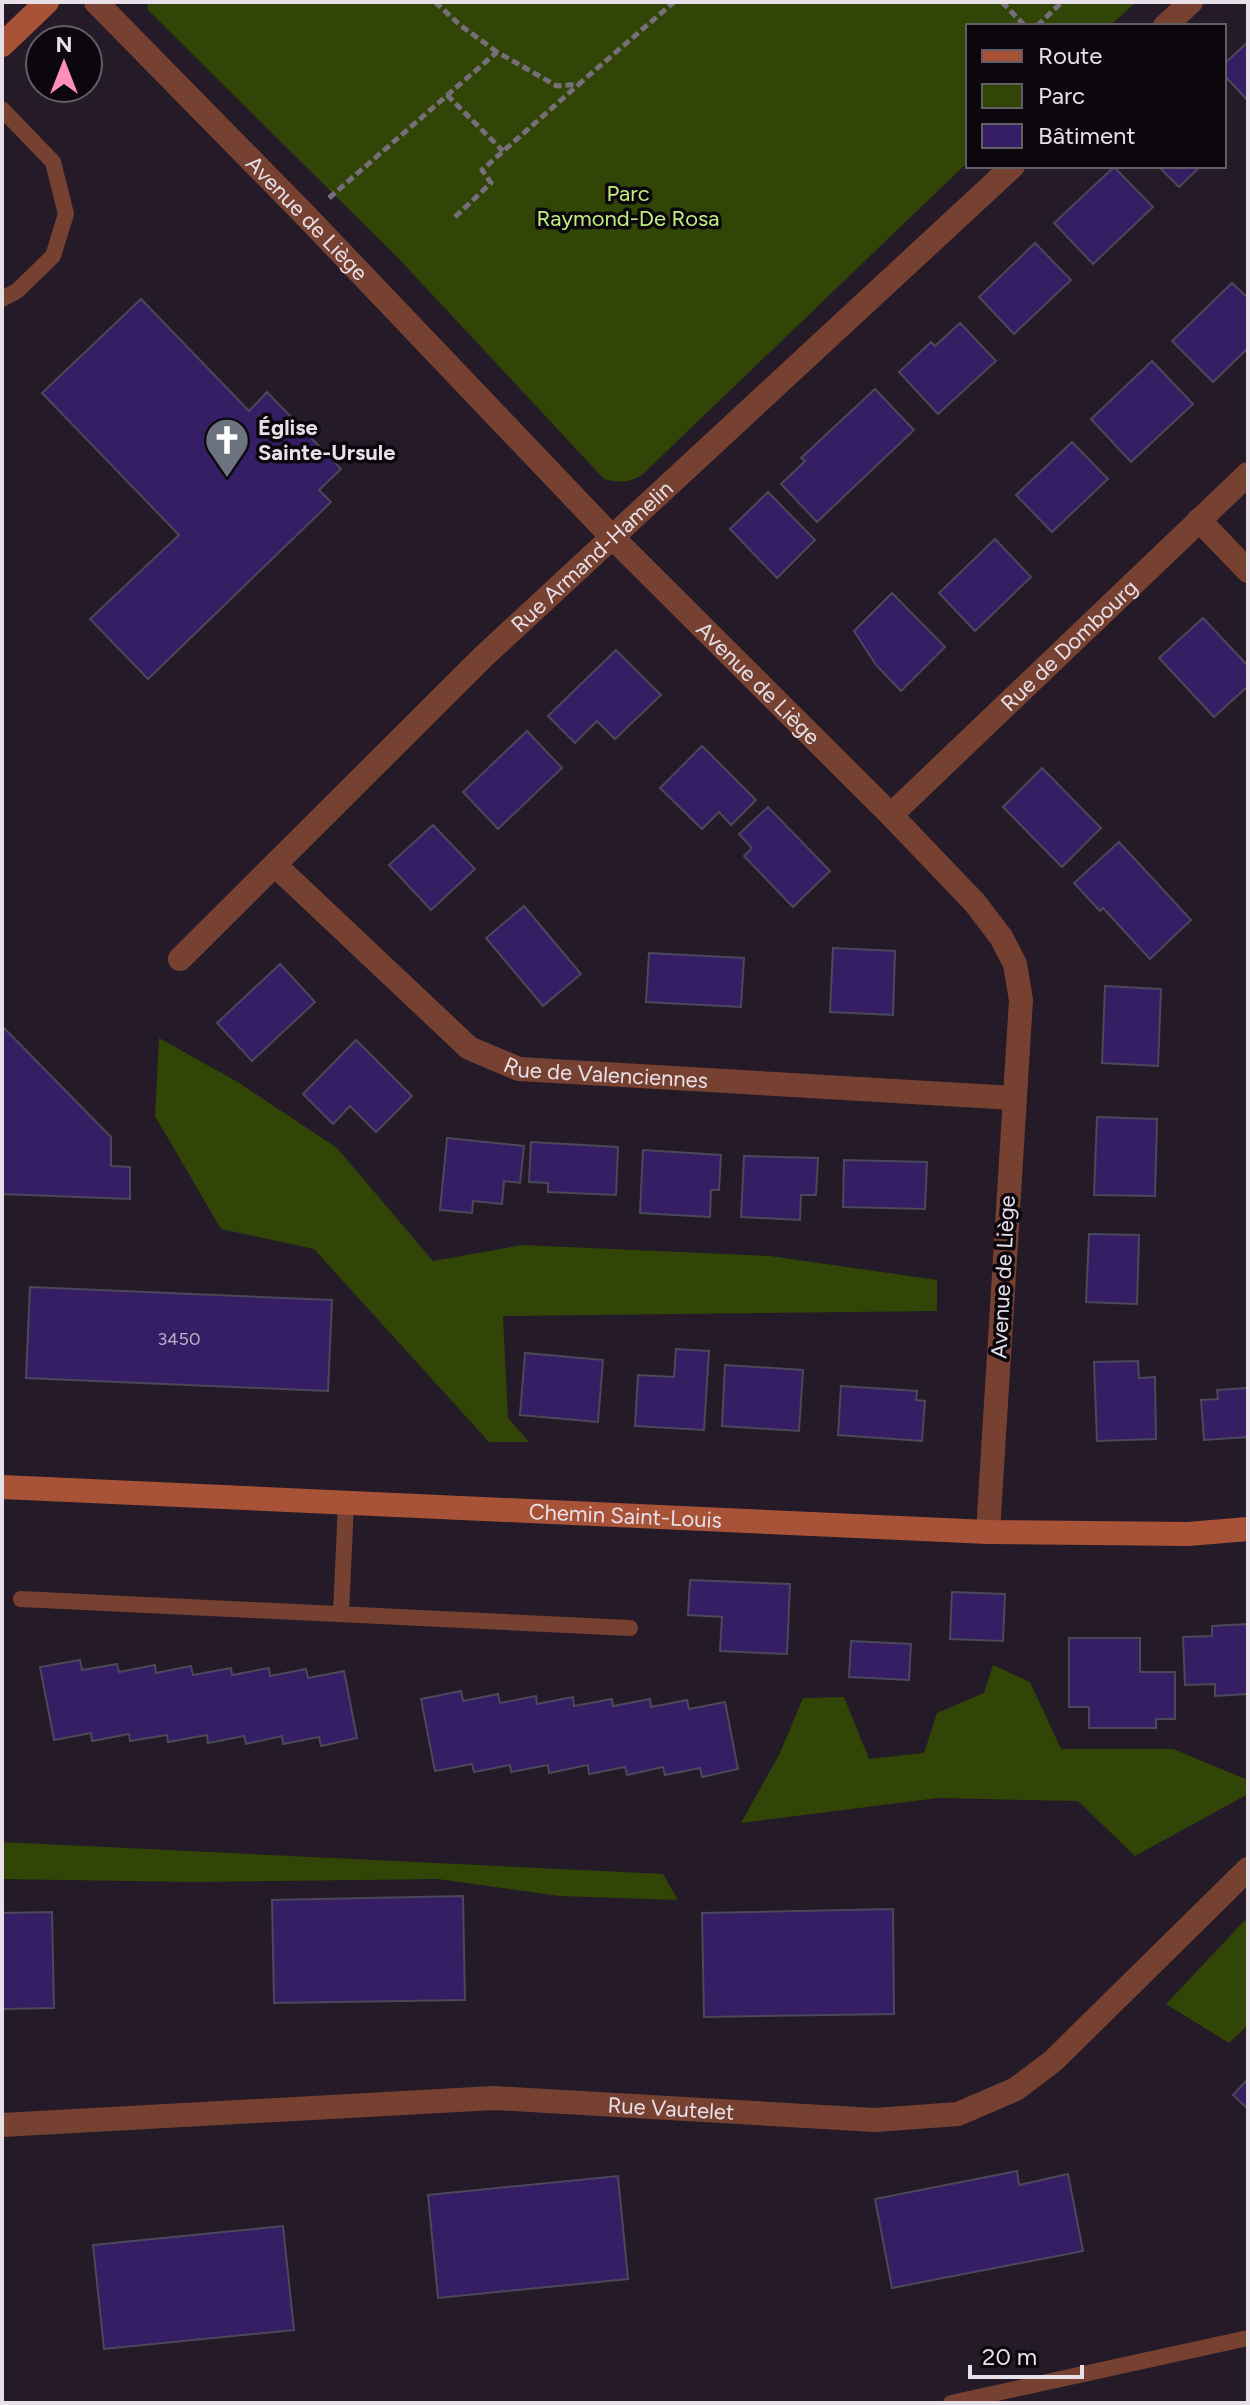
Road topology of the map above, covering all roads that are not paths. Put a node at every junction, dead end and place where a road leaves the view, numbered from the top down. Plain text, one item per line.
1 (47, 2) edge
2 (96, 2) edge
3 (1191, 2) edge
4 (1167, 24) edge
5 (2, 45) edge
6 (2, 109) edge
7 (1011, 168) edge
8 (2, 299) edge
9 (1248, 474) edge
10 (1199, 520) junction
11 (611, 536) junction
12 (1248, 571) edge
13 (891, 815) junction
14 (275, 865) junction
15 (180, 959) dead end
16 (1014, 1098) junction
17 (2, 1487) edge
18 (346, 1503) junction
19 (1248, 1529) edge
20 (988, 1532) junction
21 (21, 1599) dead end
22 (341, 1613) junction
23 (630, 1628) dead end
24 (1248, 1869) edge
25 (2, 2125) edge
26 (1248, 2338) edge
27 (951, 2403) edge

1 - 5 street
2 - 11 street, Avenue de Liège
3 - 4 street
6 - 8 lane
7 - 11 street, Rue Armand-Hamelin
9 - 10 street, Rue de Dombourg
10 - 12 street
10 - 13 street, Rue de Dombourg
11 - 13 street, Avenue de Liège
11 - 14 street, Rue Armand-Hamelin
13 - 16 street, Avenue de Liège
14 - 15 street, Rue Armand-Hamelin
14 - 16 street, Rue de Valenciennes
16 - 20 street, Avenue de Liège
17 - 18 street, Chemin Saint-Louis
18 - 20 street, Chemin Saint-Louis
18 - 22 lane
19 - 20 street, Chemin Saint-Louis
21 - 22 lane
22 - 23 lane
24 - 25 street, Rue Vautelet
26 - 27 lane

